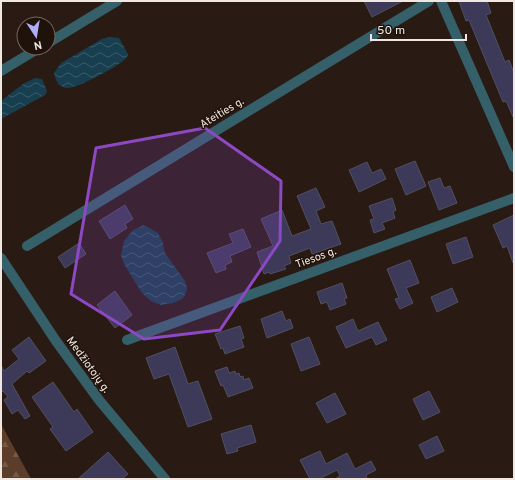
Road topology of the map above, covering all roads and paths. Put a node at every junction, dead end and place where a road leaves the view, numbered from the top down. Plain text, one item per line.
1 (117, 1) edge
2 (428, 1) edge
3 (441, 1) edge
4 (56, 38) edge
5 (26, 56) edge
6 (1, 71) edge
7 (514, 167) edge
8 (514, 198) edge
9 (27, 246) dead end
10 (1, 258) edge
11 (127, 340) dead end
12 (165, 479) edge

1 - 4 street
2 - 9 street, Ateities g.
3 - 7 street
5 - 6 street
8 - 11 street, Tiesos g.
10 - 12 street, Medžiotojų g.

